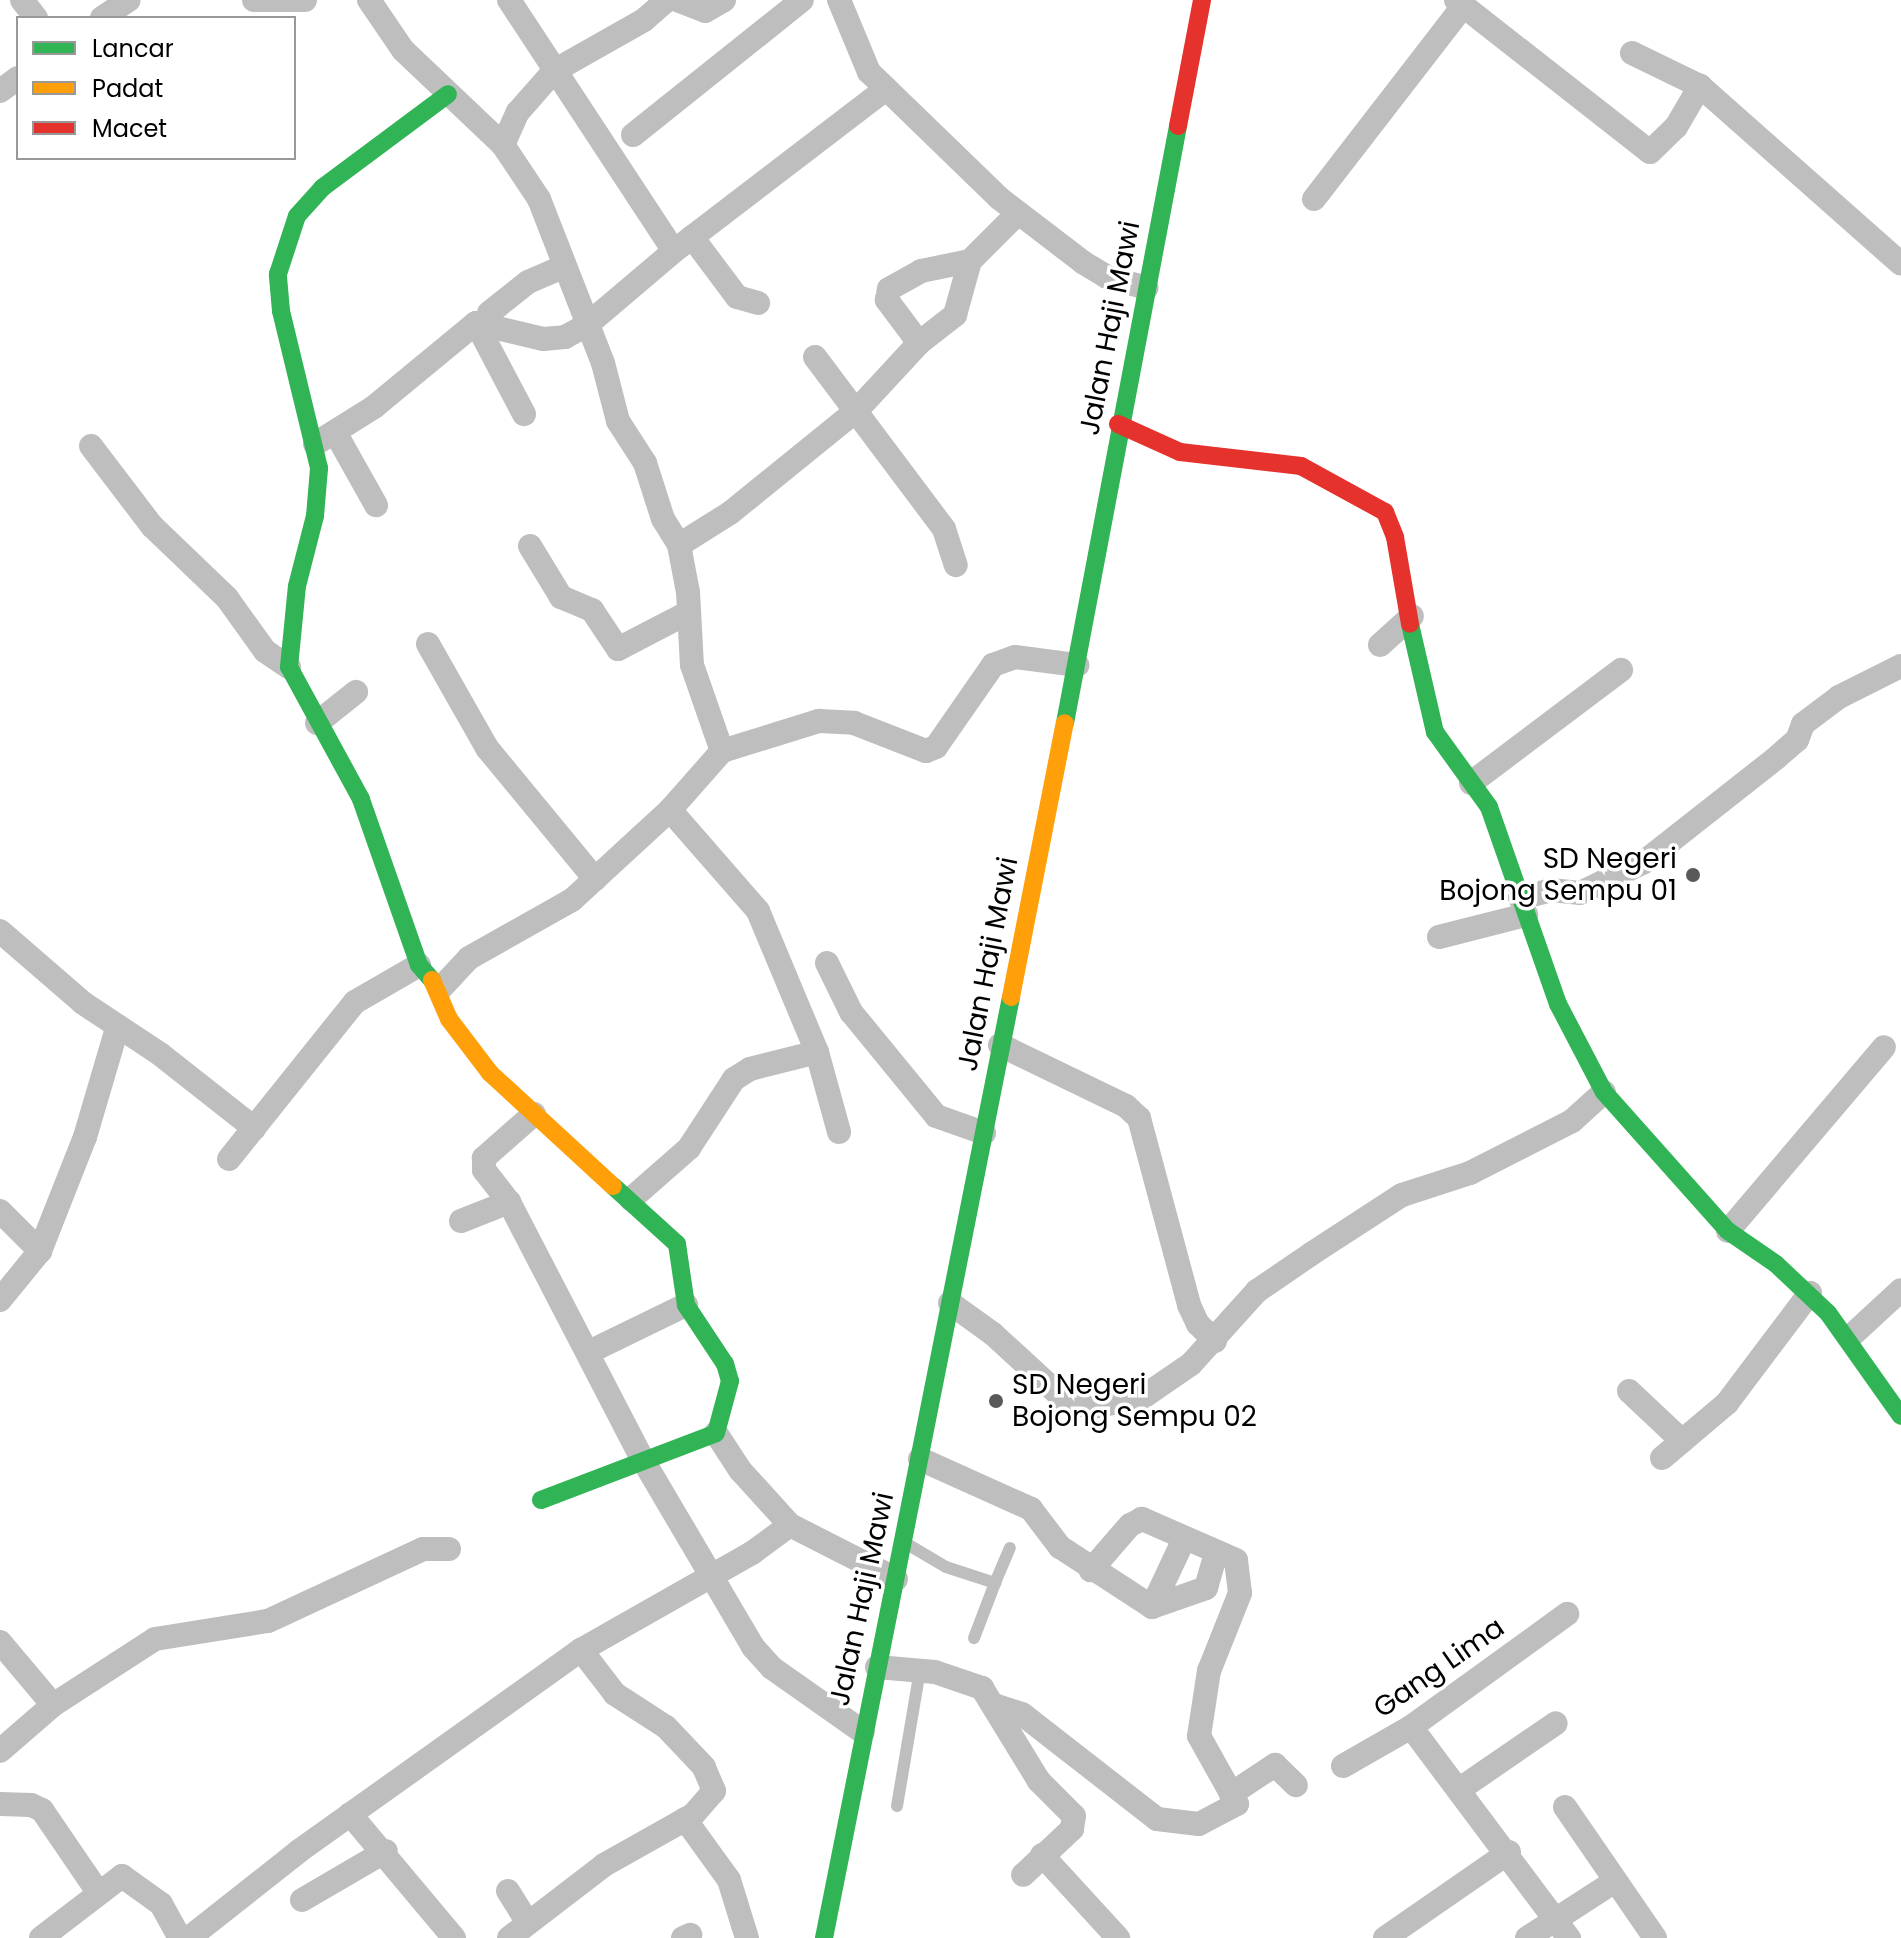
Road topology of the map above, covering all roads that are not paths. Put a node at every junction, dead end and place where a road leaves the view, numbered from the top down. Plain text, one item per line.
1 (22, 0) edge
2 (129, 0) edge
3 (254, 0) edge
4 (305, 0) edge
5 (369, 0) edge
6 (509, 0) edge
7 (667, 0) edge
8 (677, 0) edge
9 (724, 0) edge
10 (802, 0) edge
11 (839, 0) edge
12 (1202, 0) edge
13 (1460, 2) edge
14 (34, 16) edge
15 (105, 16) edge
16 (1632, 53) dead end
17 (554, 71) junction
18 (1700, 86) junction
19 (886, 89) junction
20 (448, 94) junction
21 (633, 135) dead end
22 (503, 145) junction
23 (1314, 199) dead end
24 (1018, 213) junction
25 (683, 244) junction
26 (970, 261) junction
27 (1901, 264) edge
28 (565, 266) junction
29 (1147, 288) junction
30 (758, 303) dead end
31 (482, 318) junction
32 (588, 324) junction
33 (919, 343) junction
34 (815, 357) dead end
35 (857, 410) junction
36 (524, 414) dead end
37 (1118, 424) junction
38 (325, 438) junction
39 (91, 446) dead end
40 (376, 505) dead end
41 (679, 545) junction
42 (530, 546) dead end
43 (956, 565) dead end
44 (689, 612) junction
45 (1412, 616) junction
46 (428, 644) dead end
47 (1380, 645) dead end
48 (1077, 665) junction
49 (1901, 666) edge
50 (289, 667) junction
51 (1621, 670) dead end
52 (356, 692) dead end
53 (317, 723) junction
54 (722, 751) junction
55 (1471, 783) junction
56 (670, 810) junction
57 (595, 879) junction
58 (1523, 907) junction
59 (0, 931) edge
60 (1439, 937) dead end
61 (827, 963) dead end
62 (419, 965) junction
63 (440, 989) junction
64 (117, 1028) junction
65 (1000, 1045) junction
66 (1884, 1047) dead end
67 (817, 1052) junction
68 (1604, 1092) junction
69 (534, 1114) junction
70 (254, 1128) junction
71 (839, 1132) dead end
72 (984, 1133) junction
73 (229, 1159) dead end
74 (631, 1199) junction
75 (509, 1202) junction
76 (0, 1211) edge
77 (461, 1221) dead end
78 (1728, 1231) junction
79 (40, 1251) junction
80 (1901, 1290) edge
81 (1810, 1293) junction
82 (0, 1300) edge
83 (950, 1303) junction
84 (686, 1305) junction
85 (1850, 1337) junction
86 (1215, 1341) junction
87 (589, 1352) junction
88 (1629, 1391) dead end
89 (1898, 1402) edge
90 (716, 1433) junction
91 (1682, 1441) junction
92 (1662, 1458) dead end
93 (920, 1459) junction
94 (643, 1460) junction
95 (541, 1500) dead end
96 (790, 1525) junction
97 (1184, 1539) junction
98 (904, 1543) junction
99 (1010, 1548) dead end
100 (449, 1549) dead end
101 (1216, 1553) junction
102 (1091, 1570) junction
103 (707, 1575) junction
104 (896, 1579) junction
105 (995, 1583) junction
106 (1152, 1607) junction
107 (1567, 1614) dead end
108 (974, 1638) dead end
109 (0, 1642) edge
110 (581, 1650) junction
111 (877, 1667) junction
112 (920, 1670) junction
113 (53, 1705) junction
114 (994, 1705) junction
115 (1556, 1723) dead end
116 (1411, 1727) junction
117 (863, 1732) junction
118 (0, 1751) edge
119 (1343, 1766) dead end
120 (1296, 1785) dead end
121 (1460, 1789) junction
122 (1231, 1794) junction
123 (0, 1804) edge
124 (897, 1806) dead end
125 (1565, 1807) dead end
126 (350, 1814) junction
127 (685, 1819) junction
128 (386, 1851) junction
129 (1509, 1852) junction
130 (1042, 1855) junction
131 (1023, 1875) dead end
132 (1615, 1881) junction
133 (508, 1891) dead end
134 (98, 1892) junction
135 (302, 1900) dead end
136 (1563, 1928) edge
137 (518, 1930) edge
138 (41, 1938) edge
139 (180, 1938) edge
140 (189, 1938) edge
141 (454, 1938) edge
142 (747, 1938) edge
143 (824, 1938) edge
144 (1118, 1938) edge
145 (1385, 1938) edge
146 (1527, 1938) edge
147 (1655, 1938) edge

1 - 14 street
2 - 15 street
3 - 4 street
5 - 20 street
6 - 17 street
7 - 17 street
8 - 9 street
10 - 21 street
11 - 19 street
12 - 29 street, Jalan Haji Mawi
13 - 18 street
13 - 23 street
16 - 18 street
17 - 22 street
17 - 25 street
18 - 27 street
19 - 24 street
19 - 25 street
20 - 22 street
20 - 38 street
22 - 28 street
24 - 26 street
24 - 29 street
25 - 30 street
25 - 32 street
26 - 33 street
26 - 33 street
28 - 31 street
28 - 32 street
29 - 37 street, Jalan Haji Mawi
31 - 32 street
31 - 36 street
31 - 38 street
32 - 41 street
33 - 35 street
34 - 35 street
35 - 41 street
35 - 43 street
37 - 45 street
37 - 48 street, Jalan Haji Mawi
38 - 40 street
38 - 50 street
39 - 50 street
41 - 44 street
42 - 44 street
44 - 54 street
45 - 47 street
45 - 55 street
46 - 57 street
48 - 54 street
48 - 65 street, Jalan Haji Mawi
49 - 58 street
50 - 53 street
51 - 55 street
52 - 53 street
53 - 62 street
54 - 56 street
55 - 58 street
56 - 57 street
56 - 67 street
57 - 63 street
58 - 60 street
58 - 68 street
59 - 64 street
61 - 72 street
62 - 63 street
62 - 70 street
63 - 69 street
64 - 70 street
64 - 79 street
65 - 72 street, Jalan Haji Mawi
65 - 86 street
66 - 78 street
67 - 71 street
67 - 74 street
68 - 78 street
68 - 86 street
69 - 74 street
69 - 75 street
70 - 73 street
72 - 83 street, Jalan Haji Mawi
74 - 84 street
75 - 77 street
75 - 87 street
76 - 79 street
78 - 81 street
79 - 82 street
80 - 85 street
81 - 85 street
81 - 91 street
83 - 86 street
83 - 93 street, Jalan Haji Mawi
84 - 87 street
84 - 90 street
85 - 89 street
87 - 94 street
88 - 91 street
90 - 94 street
90 - 96 street
91 - 92 street
93 - 98 street, Jalan Haji Mawi
93 - 102 street
94 - 95 street
94 - 103 street
96 - 103 street
96 - 104 street
97 - 101 street
97 - 102 street
97 - 106 street
98 - 104 street, Jalan Haji Mawi
98 - 105 lane
99 - 105 lane
100 - 113 street
101 - 106 street
101 - 122 street
102 - 106 street
103 - 110 street
103 - 117 street
104 - 111 street, Jalan Haji Mawi
105 - 108 lane
107 - 116 street, Gang Lima
109 - 113 street
110 - 126 street
110 - 127 street
111 - 112 street
111 - 117 street, Jalan Haji Mawi
112 - 114 street
112 - 124 lane
113 - 118 street
114 - 122 street
114 - 130 street
115 - 121 street
116 - 119 street, Gang Lima
116 - 121 street
117 - 143 street, Jalan Haji Mawi
120 - 122 street
121 - 129 street
123 - 134 street
125 - 132 street
126 - 128 street
126 - 140 street
127 - 137 street
127 - 142 street
128 - 135 street
128 - 141 street
129 - 136 street
129 - 145 street
130 - 131 street
130 - 144 street
132 - 136 street
132 - 147 street
133 - 137 street
134 - 138 street
134 - 139 street
136 - 146 street

